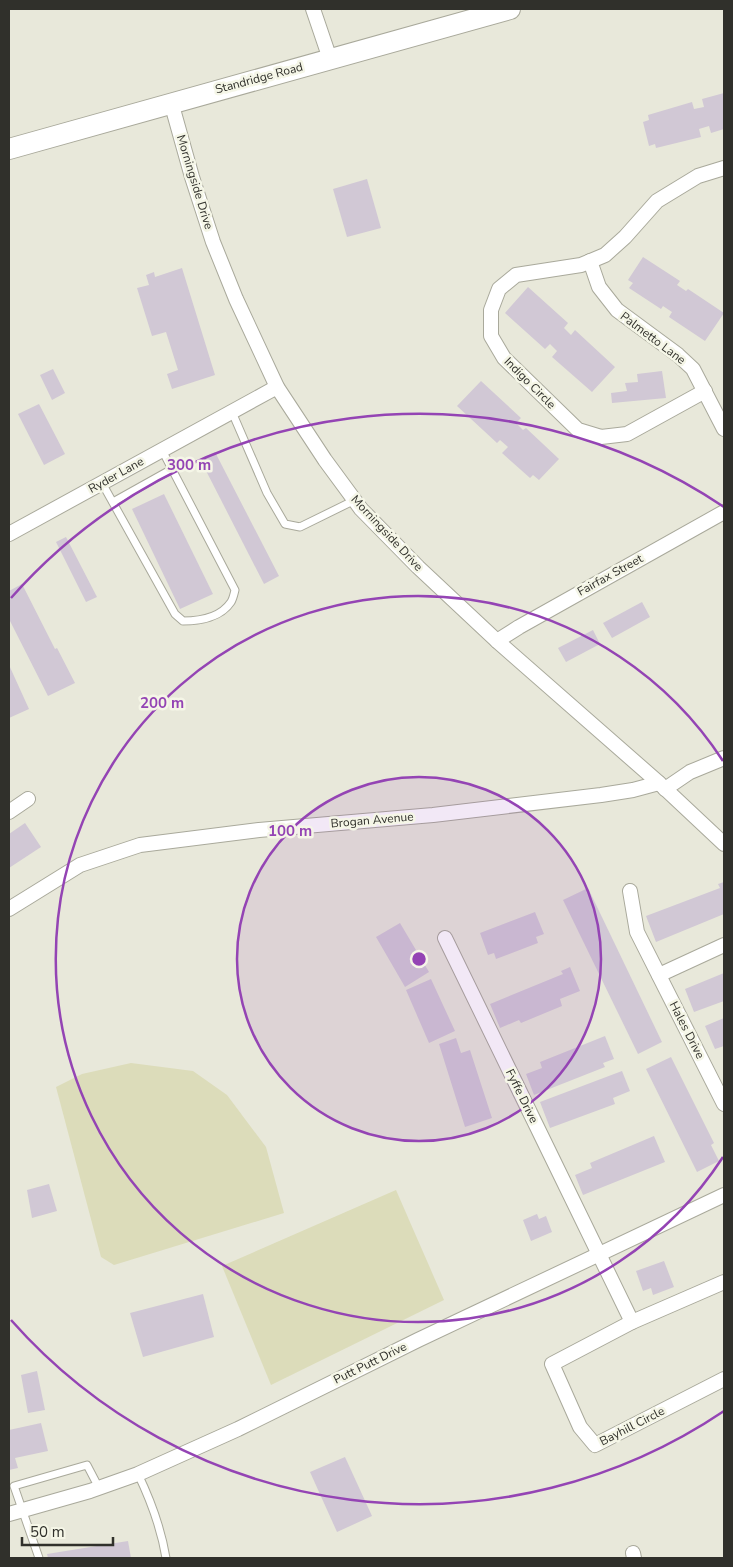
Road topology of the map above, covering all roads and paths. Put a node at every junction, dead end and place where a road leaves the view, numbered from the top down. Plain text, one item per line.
1 (313, 9) edge
2 (510, 9) edge
3 (480, 13) edge
4 (330, 59) junction
5 (171, 102) junction
6 (9, 149) edge
7 (724, 168) edge
8 (590, 261) junction
9 (277, 387) junction
10 (705, 391) junction
11 (232, 412) junction
12 (724, 429) edge
13 (162, 450) junction
14 (172, 469) junction
15 (102, 483) junction
16 (355, 500) junction
17 (113, 502) junction
18 (724, 512) edge
19 (9, 534) edge
20 (497, 641) junction
21 (724, 758) edge
22 (662, 786) junction
23 (28, 799) dead end
24 (9, 812) edge
25 (724, 844) edge
26 (630, 891) dead end
27 (9, 909) edge
28 (445, 938) dead end
29 (724, 944) edge
30 (659, 975) junction
31 (719, 1082) edge
32 (724, 1104) edge
33 (724, 1195) edge
34 (600, 1254) junction
35 (724, 1282) edge
36 (632, 1322) junction
37 (724, 1379) edge
38 (138, 1474) junction
39 (98, 1488) junction
40 (22, 1510) junction
41 (9, 1514) edge
42 (39, 1558) edge
43 (166, 1558) edge

1 - 4 street
2 - 3 street, Standridge Road
3 - 4 street, Standridge Road
4 - 5 street, Standridge Road
5 - 6 street, Standridge Road
5 - 9 street, Morningside Drive
7 - 8 street
8 - 10 street, Palmetto Lane
8 - 10 street, Indigo Circle
9 - 11 street, Ryder Lane
9 - 16 street, Morningside Drive
10 - 12 street, Palmetto Lane
11 - 13 street, Ryder Lane
11 - 16 lane
13 - 14 lane
13 - 15 street, Ryder Lane
14 - 17 lane
14 - 17 lane
15 - 17 lane
15 - 19 street, Ryder Lane
16 - 20 street, Morningside Drive
18 - 20 street, Fairfax Street
20 - 22 street, Morningside Drive
21 - 22 street, Brogan Avenue
22 - 25 street, Morningside Drive
22 - 27 street, Brogan Avenue
23 - 24 street
26 - 30 street, Hales Drive
28 - 34 street, Fyffe Drive
29 - 30 street
30 - 31 street, Hales Drive
31 - 32 street, Hales Drive
33 - 34 street, Putt Putt Drive
34 - 36 street
34 - 38 street, Putt Putt Drive
35 - 36 street, Bayhill Circle
36 - 37 street, Bayhill Circle
38 - 39 street, Putt Putt Drive
38 - 43 lane
39 - 40 street, Putt Putt Drive
39 - 40 lane
40 - 41 street, Putt Putt Drive
40 - 42 lane

